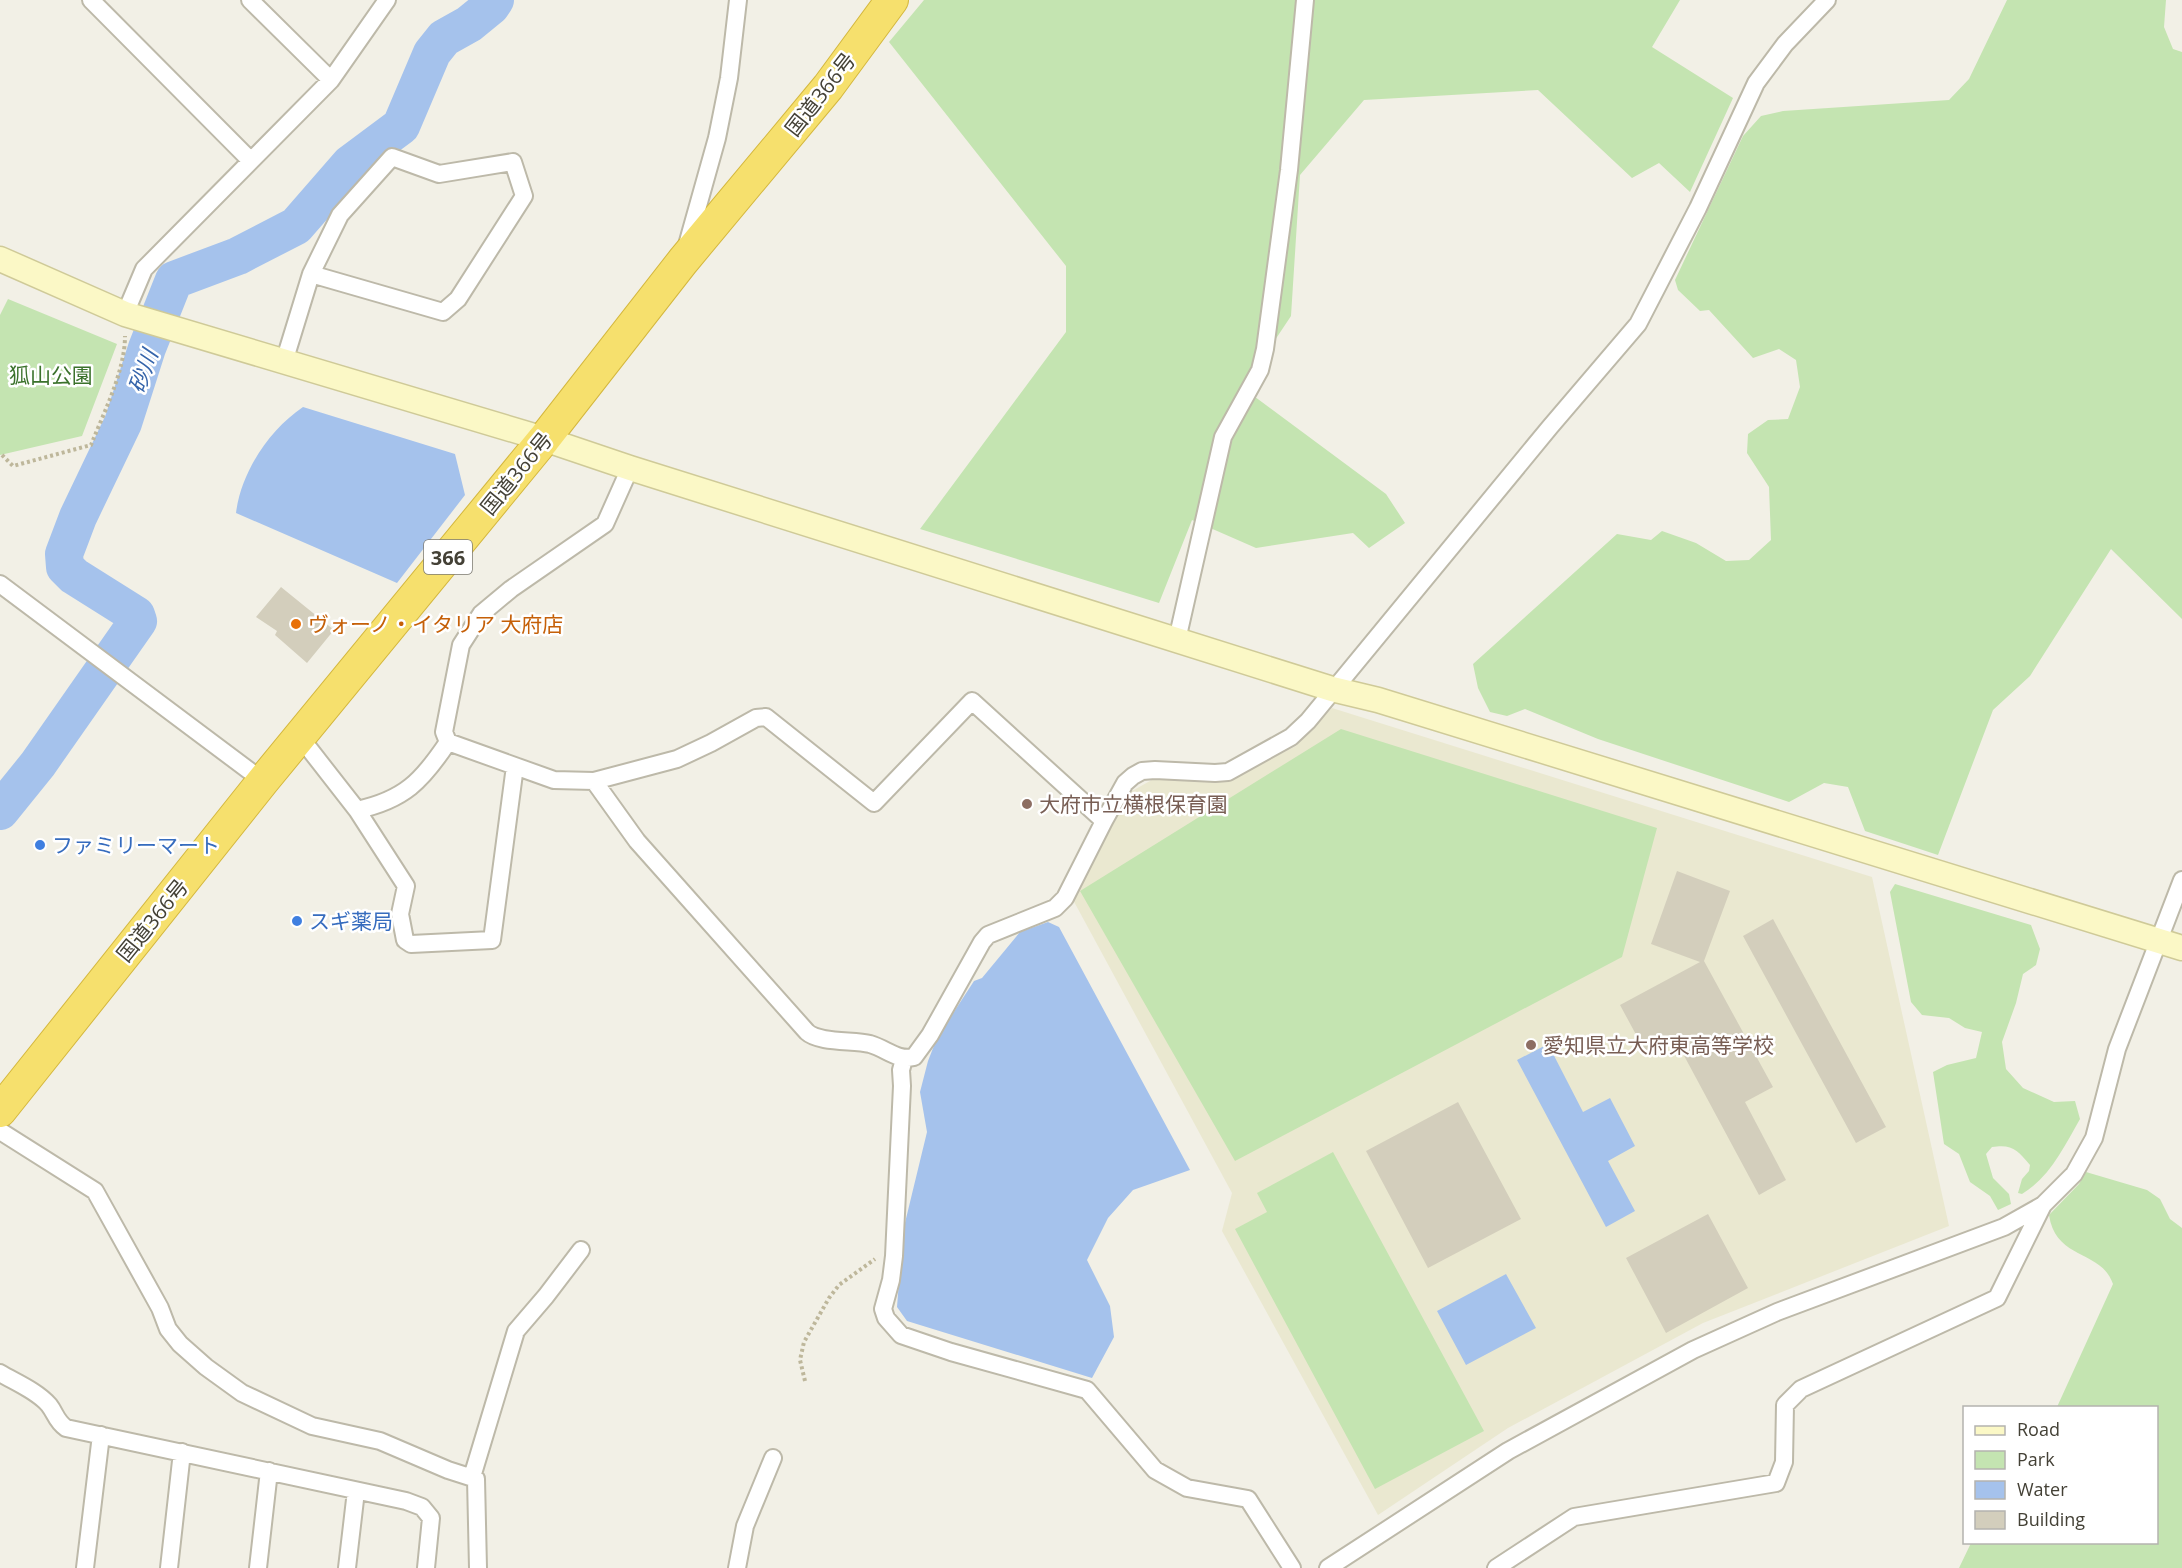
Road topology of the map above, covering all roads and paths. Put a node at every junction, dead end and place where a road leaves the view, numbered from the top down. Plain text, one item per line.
1 (91, 0) edge
2 (250, 0) edge
3 (387, 0) edge
4 (738, 0) edge
5 (892, 0) edge
6 (1305, 0) edge
7 (1827, 0) edge
8 (331, 80) junction
9 (250, 160) junction
10 (0, 260) edge
11 (683, 261) junction
12 (311, 274) junction
13 (132, 315) junction
14 (284, 362) junction
15 (544, 439) junction
16 (2, 455) dead end
17 (630, 468) junction
18 (0, 584) edge
19 (1177, 640) junction
20 (1332, 689) junction
21 (300, 737) junction
22 (448, 742) junction
23 (515, 766) junction
24 (263, 781) junction
25 (594, 781) junction
26 (357, 810) junction
27 (1104, 821) junction
28 (2182, 880) edge
29 (2171, 944) edge
30 (904, 1059) junction
31 (0, 1111) edge
32 (0, 1131) edge
33 (2043, 1205) junction
34 (581, 1250) dead end
35 (877, 1255) dead end
36 (0, 1373) edge
37 (805, 1381) dead end
38 (101, 1435) junction
39 (182, 1452) junction
40 (773, 1458) dead end
41 (269, 1471) junction
42 (472, 1477) junction
43 (356, 1491) junction
44 (1519, 1562) edge
45 (85, 1568) edge
46 (169, 1568) edge
47 (258, 1568) edge
48 (347, 1568) edge
49 (426, 1568) edge
50 (478, 1568) edge
51 (736, 1568) edge
52 (1292, 1568) edge
53 (1328, 1568) edge
54 (1496, 1568) edge

1 - 9 street
2 - 8 street
3 - 8 street
4 - 11 street
5 - 11 highway, 国道366号 / 366
6 - 19 street
7 - 20 street
8 - 9 street
9 - 13 street
10 - 13 street
11 - 15 highway, 国道366号 / 366
12 - 12 street
12 - 14 street
13 - 14 street
13 - 16 path
14 - 15 street
15 - 17 street
15 - 21 highway, 国道366号 / 366
17 - 19 street
17 - 22 street
18 - 24 street
19 - 20 street
20 - 27 street
20 - 29 street
21 - 24 highway, 国道366号 / 366
21 - 26 street
22 - 23 street
22 - 26 street
23 - 25 street
23 - 26 street
24 - 31 highway, 国道366号 / 366
25 - 27 street
25 - 30 street
27 - 30 street
28 - 29 street
29 - 33 street
30 - 52 street
32 - 42 street
33 - 44 street
33 - 53 street
34 - 42 street
35 - 37 path
36 - 38 street
38 - 39 street
38 - 45 street
39 - 41 street
39 - 46 street
40 - 51 street
41 - 43 street
41 - 47 street
42 - 50 street
43 - 48 street
43 - 49 street
44 - 54 street

